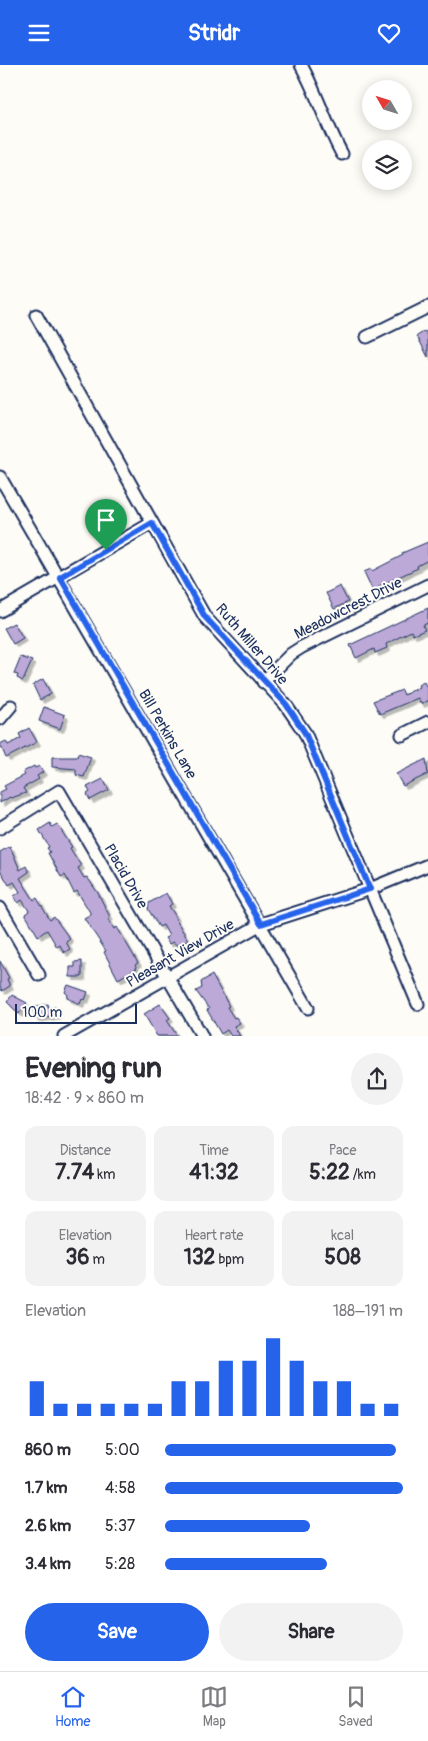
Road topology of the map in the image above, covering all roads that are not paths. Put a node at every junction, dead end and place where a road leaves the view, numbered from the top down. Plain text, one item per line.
1 (301, 65) edge
2 (342, 154) dead end
3 (428, 307) edge
4 (36, 315) dead end
5 (367, 337) dead end
6 (0, 477) edge
7 (152, 523) junction
8 (60, 577) junction
9 (428, 585) edge
10 (0, 611) edge
11 (263, 682) junction
12 (11, 706) dead end
13 (0, 719) edge
14 (428, 722) edge
15 (402, 735) dead end
16 (0, 828) edge
17 (428, 865) edge
18 (370, 889) junction
19 (0, 909) edge
20 (261, 924) junction
21 (40, 975) dead end
22 (167, 977) junction
23 (418, 1005) dead end
24 (308, 1008) dead end
25 (71, 1034) edge
26 (202, 1036) edge

1 - 2 street
3 - 5 street
4 - 7 street, Ruth Miller Drive
6 - 8 street, Bill Perkins Lane
7 - 8 street
7 - 11 street, Ruth Miller Drive
8 - 10 street
8 - 20 street, Bill Perkins Lane
9 - 11 street, Meadowcrest Drive
11 - 18 street, Ruth Miller Drive
12 - 13 street
14 - 15 street
16 - 22 street, Placid Drive
17 - 18 street, Pleasant View Drive
18 - 20 street, Pleasant View Drive
18 - 23 street, Ruth Miller Drive
19 - 21 street
20 - 22 street, Pleasant View Drive
20 - 24 street, Bill Perkins Lane
22 - 25 street, Pleasant View Drive
22 - 26 street, Placid Drive

